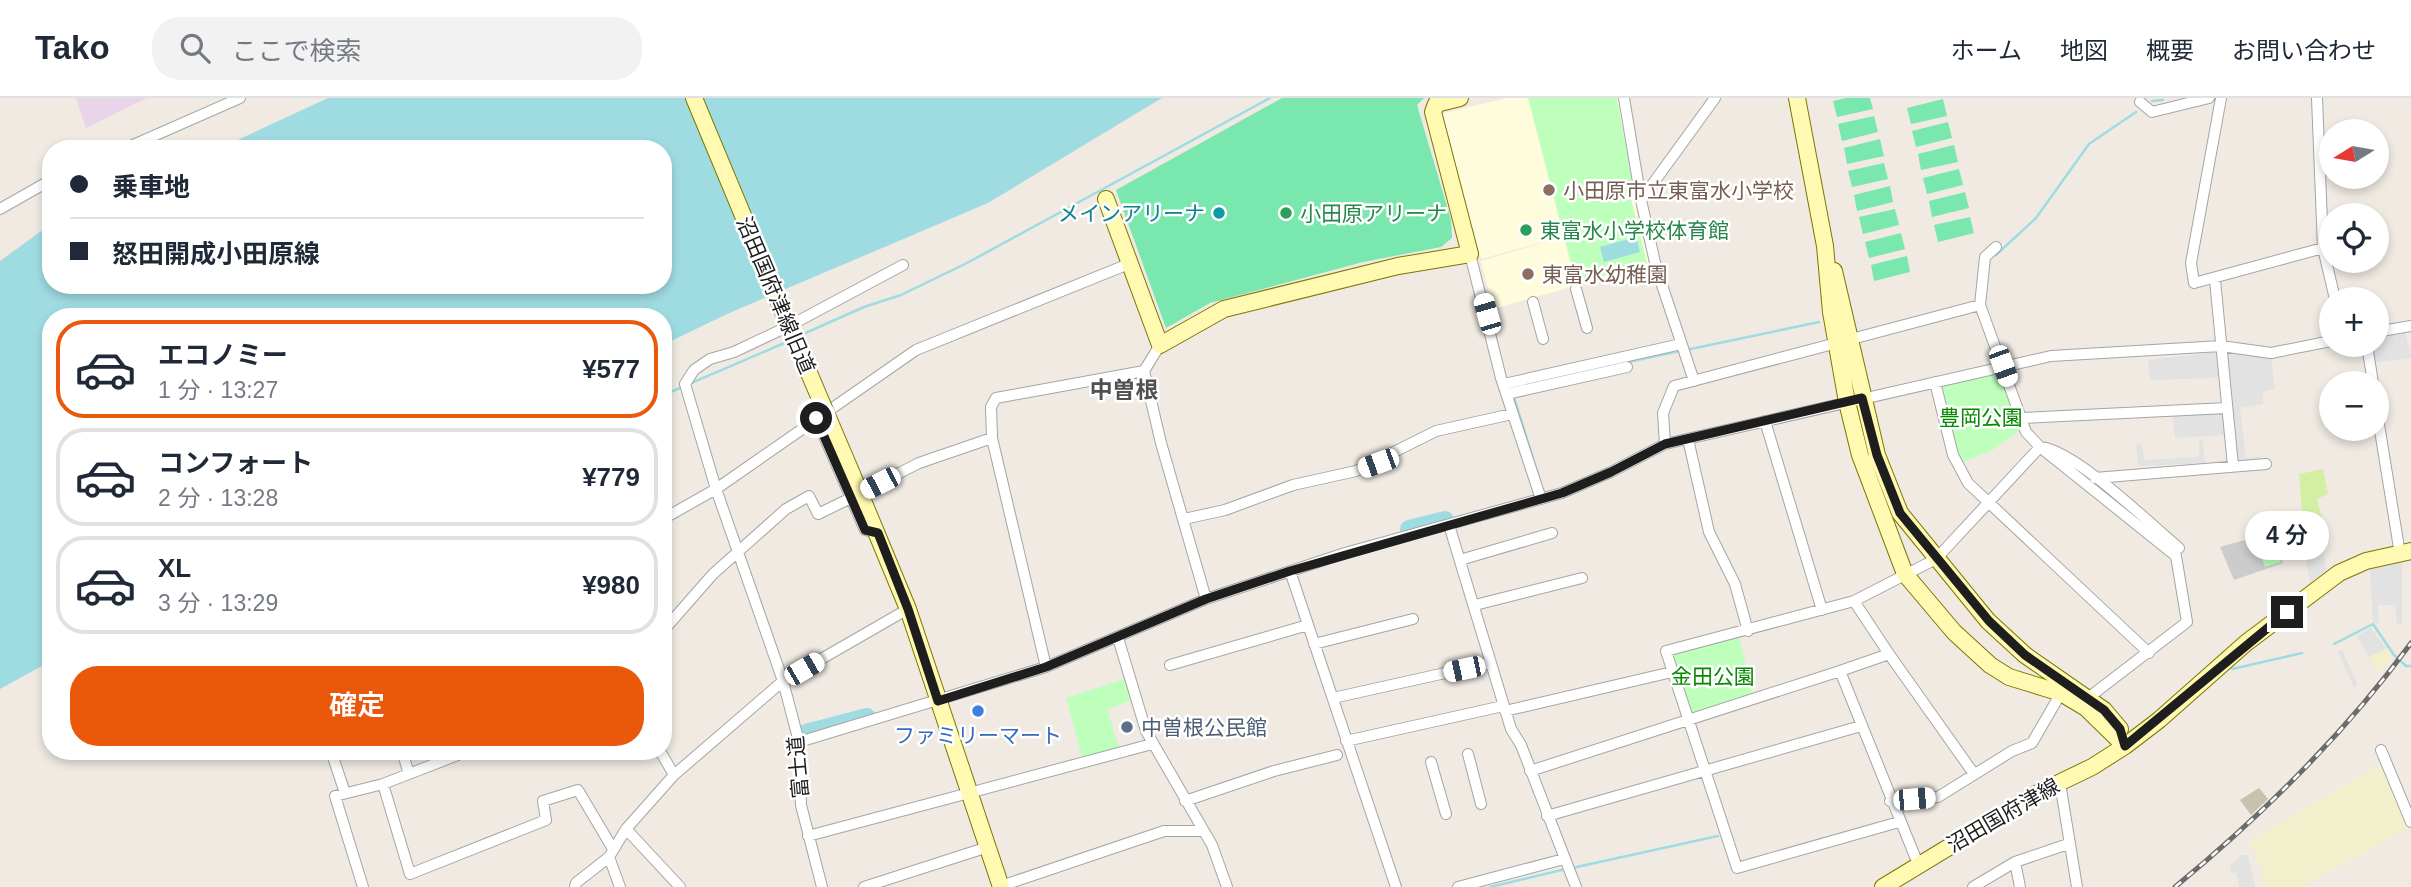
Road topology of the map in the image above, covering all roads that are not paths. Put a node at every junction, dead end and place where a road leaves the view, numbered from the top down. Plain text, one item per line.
1 (240, 98) edge
2 (694, 98) edge
3 (1460, 98) edge
4 (1624, 98) edge
5 (1715, 98) edge
6 (1797, 98) edge
7 (2209, 98) edge
8 (2221, 98) edge
9 (2318, 98) edge
10 (2141, 102) dead end
11 (144, 140) edge
12 (42, 185) edge
13 (1107, 199) dead end
14 (1641, 200) junction
15 (2322, 203) edge
16 (0, 209) edge
17 (1825, 246) junction
18 (1996, 247) dead end
19 (2319, 249) edge
20 (1470, 254) junction
21 (1130, 263) junction
22 (903, 265) dead end
23 (2215, 280) junction
24 (1576, 289) dead end
25 (1532, 302) dead end
26 (1980, 305) junction
27 (2411, 326) edge
28 (1587, 328) dead end
29 (791, 330) junction
30 (2389, 330) edge
31 (1543, 338) dead end
32 (1843, 342) junction
33 (2319, 343) edge
34 (1681, 344) junction
35 (1160, 345) junction
36 (2221, 346) junction
37 (2003, 366) junction
38 (1627, 367) dead end
39 (1144, 371) junction
40 (1693, 381) junction
41 (1936, 383) junction
42 (1509, 390) junction
43 (1855, 400) junction
44 (2227, 408) junction
45 (1512, 414) junction
46 (816, 418) junction
47 (2022, 418) junction
48 (1765, 421) junction
49 (992, 438) junction
50 (1688, 439) junction
51 (2383, 441) edge
52 (1665, 444) junction
53 (2040, 447) junction
54 (2266, 464) dead end
55 (2233, 466) junction
56 (2095, 478) junction
57 (716, 489) junction
58 (856, 495) junction
59 (1541, 499) junction
60 (1988, 505) junction
61 (672, 514) edge
62 (1184, 519) junction
63 (1449, 526) junction
64 (1552, 533) dead end
65 (2179, 548) dead end
66 (2406, 552) edge
67 (738, 554) junction
68 (1936, 559) junction
69 (1460, 560) junction
70 (1290, 571) junction
71 (1905, 574) junction
72 (1582, 578) dead end
73 (1206, 599) junction
74 (1854, 601) junction
75 (1475, 605) junction
76 (908, 609) junction
77 (1822, 610) junction
78 (1413, 619) dead end
79 (672, 621) edge
80 (1308, 625) junction
81 (1748, 631) junction
82 (1118, 638) junction
83 (1314, 644) junction
84 (2149, 653) junction
85 (1889, 654) junction
86 (1490, 663) junction
87 (1170, 665) dead end
88 (1046, 667) junction
89 (1840, 671) junction
90 (1672, 672) junction
91 (783, 681) junction
92 (2061, 693) junction
93 (1333, 698) junction
94 (2088, 698) junction
95 (938, 701) junction
96 (1504, 708) junction
97 (1689, 721) junction
98 (1861, 726) junction
99 (1346, 741) junction
100 (799, 742) junction
101 (1152, 744) junction
102 (2125, 746) junction
103 (2381, 750) dead end
104 (1468, 754) dead end
105 (1337, 755) dead end
106 (334, 760) edge
107 (405, 760) edge
108 (445, 760) edge
109 (665, 760) edge
110 (1431, 762) dead end
111 (1530, 771) junction
112 (1705, 771) junction
113 (409, 774) junction
114 (1973, 774) junction
115 (674, 775) junction
116 (2060, 783) junction
117 (383, 784) junction
118 (345, 793) junction
119 (969, 793) junction
120 (1185, 801) junction
121 (1890, 801) junction
122 (1481, 804) dead end
123 (1446, 814) dead end
124 (2410, 814) edge
125 (1547, 816) junction
126 (1899, 822) junction
127 (626, 829) junction
128 (1203, 831) junction
129 (808, 836) junction
130 (2068, 844) junction
131 (988, 847) junction
132 (611, 853) junction
133 (2015, 862) junction
134 (1917, 864) junction
135 (1566, 865) junction
136 (1001, 886) edge
137 (363, 887) edge
138 (575, 887) edge
139 (620, 887) edge
140 (680, 887) edge
141 (822, 887) edge
142 (864, 887) edge
143 (1227, 887) edge
144 (1396, 887) edge
145 (1458, 887) edge
146 (1576, 887) edge
147 (1883, 887) edge
148 (1973, 887) edge
149 (2020, 887) edge
150 (2077, 887) edge

1 - 11 street
2 - 29 main road, 沼田国府津線旧道
3 - 20 main road
4 - 14 street
5 - 14 street
6 - 17 main road
7 - 10 street
8 - 23 street
9 - 15 street
12 - 16 street
13 - 21 main road
14 - 34 street
17 - 32 main road
17 - 32 main road
18 - 26 street
19 - 23 street
20 - 35 main road
20 - 42 street
21 - 35 main road
21 - 46 street
22 - 29 street
23 - 36 street
24 - 28 street
25 - 31 street
26 - 32 street
26 - 37 street
27 - 30 street
29 - 57 street, 富士道
29 - 58 main road, 沼田国府津線旧道, bridge
32 - 40 street
32 - 43 main road
33 - 36 street
34 - 40 street
34 - 42 street
35 - 39 street
36 - 37 street
36 - 44 street
37 - 41 street
37 - 47 street
38 - 42 street
39 - 49 street
39 - 62 street
40 - 52 street
41 - 43 street
41 - 60 street
42 - 45 street
43 - 48 street
43 - 68 main road
43 - 71 main road
44 - 47 street
44 - 55 street
45 - 59 street
45 - 62 street
46 - 57 street
46 - 58 street
47 - 53 street
48 - 50 street
48 - 77 street
49 - 58 street
49 - 88 street
50 - 52 street
50 - 81 street
51 - 66 street
52 - 59 street
53 - 56 street
53 - 60 street
53 - 84 street
54 - 55 street
55 - 56 street
56 - 65 street
57 - 61 street
57 - 67 street, 富士道
58 - 67 street
58 - 76 main road, 沼田国府津線旧道
59 - 63 street
60 - 68 street
60 - 84 street
62 - 73 street
63 - 69 street
63 - 70 street
64 - 69 street
66 - 102 main road, 沼田国府津線
67 - 79 street
67 - 91 street, 富士道
68 - 71 street
68 - 94 main road
69 - 75 street
70 - 73 street
70 - 80 street
71 - 74 street
71 - 92 main road
72 - 75 street
73 - 82 street
74 - 77 street
74 - 85 street
75 - 86 street
76 - 91 street
76 - 95 main road, 沼田国府津線旧道
77 - 81 street
78 - 83 street
80 - 83 street
80 - 87 street
81 - 90 street
82 - 88 street
82 - 101 street
83 - 93 street
84 - 94 street
85 - 89 street
85 - 114 street
86 - 93 street
86 - 96 street
88 - 95 street
89 - 97 street
89 - 98 street
90 - 96 street
90 - 97 street
91 - 100 street, 富士道
91 - 115 street
92 - 102 main road
92 - 114 street
93 - 99 street
94 - 102 main road
95 - 100 street
95 - 119 main road, 沼田国府津線旧道
96 - 99 street
96 - 111 street
97 - 111 street
97 - 112 street
98 - 112 street
98 - 121 street
99 - 144 street
100 - 129 street, 富士道
101 - 119 street
101 - 120 street
102 - 116 main road, 沼田国府津線
103 - 124 street
104 - 122 street
105 - 120 street
106 - 118 street
107 - 113 street
108 - 113 street
109 - 115 street
110 - 123 street
111 - 125 street
112 - 125 street
112 - 126 street
113 - 117 street
114 - 121 street
115 - 127 street
116 - 130 street
116 - 134 main road, 沼田国府津線
117 - 118 street
117 - 132 street
118 - 137 street
119 - 129 street
119 - 131 main road, 沼田国府津線旧道
120 - 128 street
121 - 126 street
125 - 135 street
126 - 134 street
127 - 132 street
127 - 140 street
128 - 136 street
128 - 143 street
129 - 141 street, 富士道
130 - 133 street
130 - 150 street
131 - 136 main road, 沼田国府津線旧道
131 - 142 street
132 - 138 street
132 - 139 street
133 - 148 street
133 - 149 street
134 - 147 main road, 沼田国府津線
135 - 145 street
135 - 146 street

